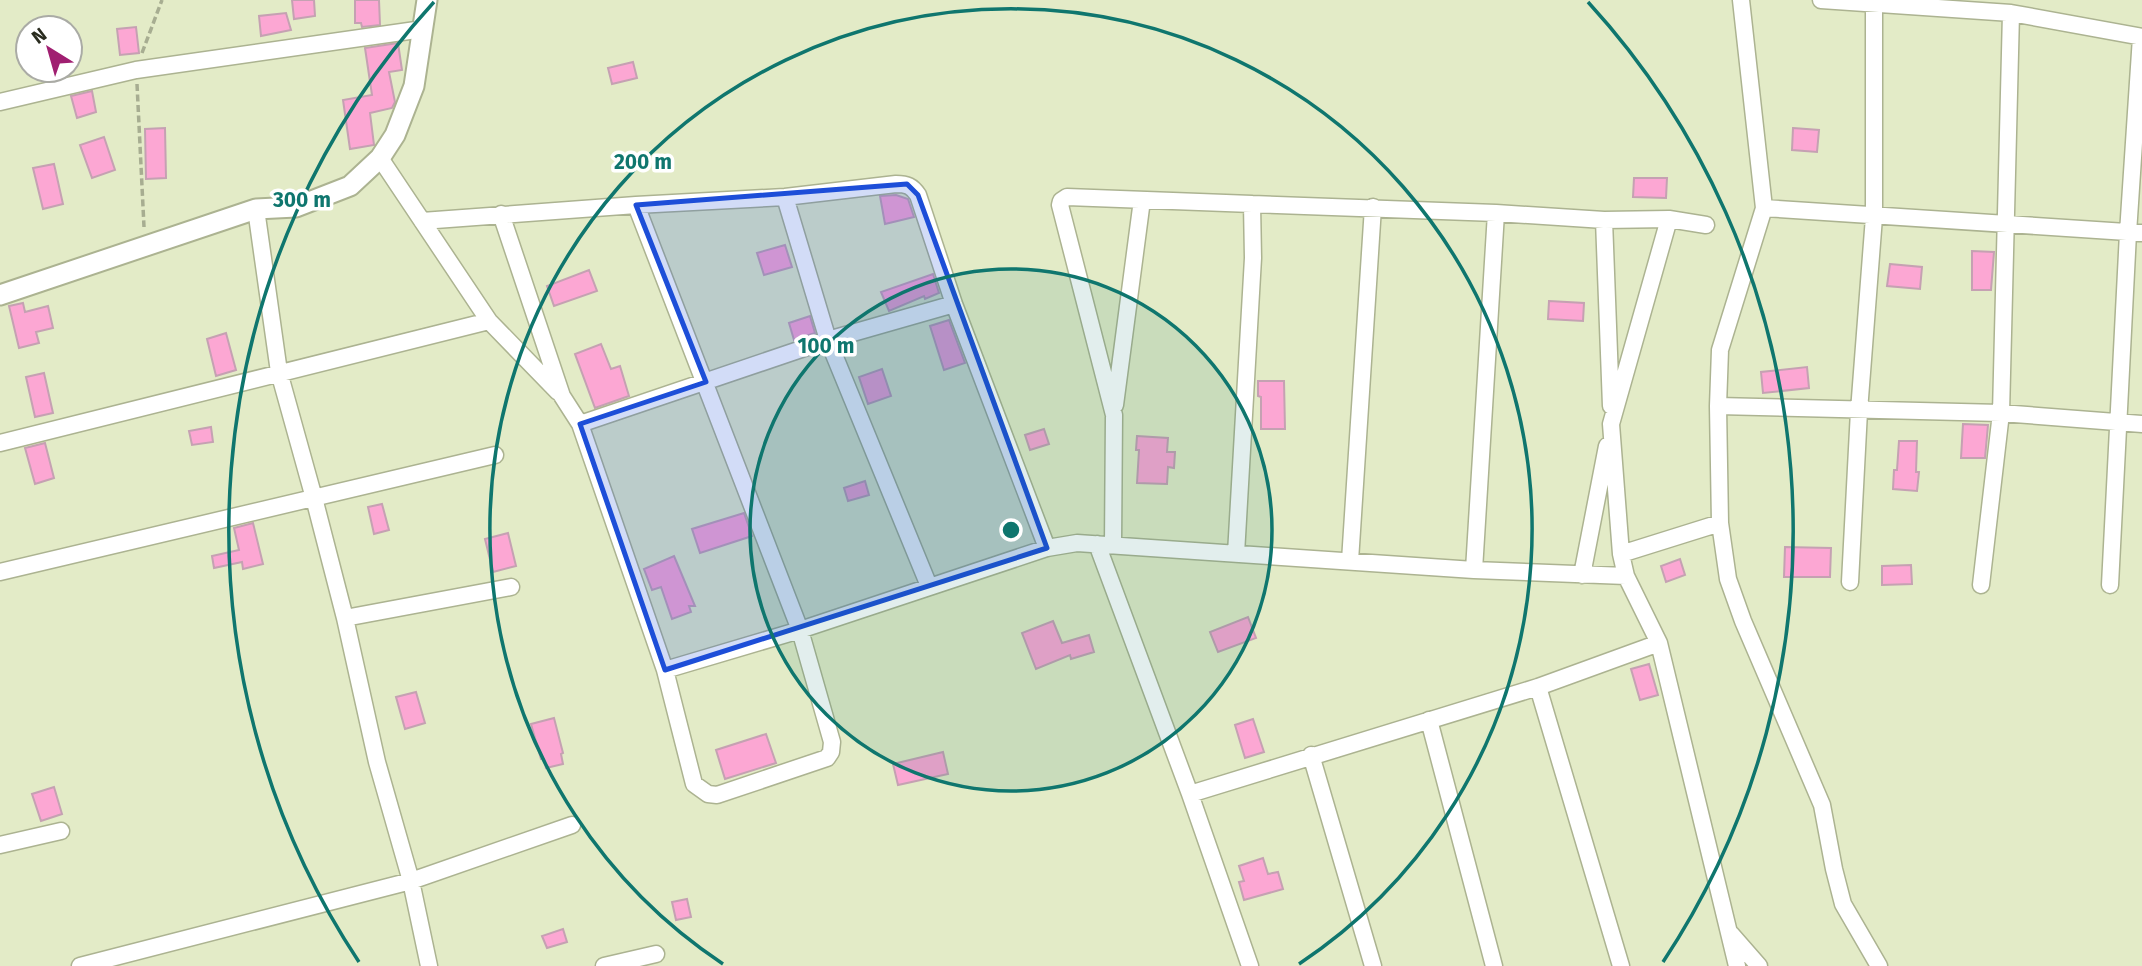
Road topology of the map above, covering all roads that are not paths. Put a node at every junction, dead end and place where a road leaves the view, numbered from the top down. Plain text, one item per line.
1 (427, 0) edge
2 (1741, 0) edge
3 (1821, 0) edge
4 (1874, 3) junction
5 (2011, 13) junction
6 (423, 29) junction
7 (2142, 37) edge
8 (0, 102) edge
9 (380, 158) junction
10 (785, 197) junction
11 (1142, 200) junction
12 (1252, 204) junction
13 (636, 205) junction
14 (1373, 207) junction
15 (1764, 208) junction
16 (256, 209) junction
17 (1496, 213) junction
18 (501, 214) junction
19 (1874, 217) junction
20 (1669, 219) junction
21 (1604, 220) junction
22 (422, 221) junction
23 (1706, 225) dead end
24 (2006, 225) junction
25 (2135, 233) edge
26 (0, 295) edge
27 (954, 304) junction
28 (489, 321) junction
29 (828, 340) junction
30 (279, 372) junction
31 (706, 382) junction
32 (562, 396) junction
33 (1718, 406) junction
34 (1859, 411) junction
35 (2001, 413) junction
36 (1114, 415) junction
37 (2118, 422) junction
38 (580, 424) junction
39 (1611, 424) junction
40 (2142, 424) edge
41 (0, 443) edge
42 (495, 455) dead end
43 (314, 498) junction
44 (1720, 523) junction
45 (1105, 545) junction
46 (1047, 548) junction
47 (1236, 554) junction
48 (1621, 554) junction
49 (1350, 561) junction
50 (1474, 570) junction
51 (0, 572) edge
52 (1582, 575) junction
53 (1626, 576) junction
54 (1850, 582) dead end
55 (1981, 585) dead end
56 (2110, 585) dead end
57 (929, 586) junction
58 (511, 587) dead end
59 (345, 618) junction
60 (800, 630) junction
61 (1659, 643) junction
62 (665, 670) junction
63 (1538, 687) junction
64 (1429, 720) junction
65 (1311, 755) junction
66 (1190, 794) junction
67 (572, 825) dead end
68 (61, 831) dead end
69 (0, 845) edge
70 (411, 881) junction
71 (1726, 929) junction
72 (656, 954) dead end
73 (80, 966) edge
74 (429, 966) edge
75 (604, 966) edge
76 (1250, 966) edge
77 (1373, 966) edge
78 (1494, 966) edge
79 (1621, 966) edge
80 (1737, 966) edge
81 (1758, 966) edge
82 (1879, 966) edge

1 - 6 street
2 - 15 street
3 - 4 street
4 - 5 street
4 - 19 street
5 - 7 street
5 - 24 street
6 - 8 street
6 - 9 street
7 - 25 street
9 - 16 street
9 - 22 street
10 - 13 street
10 - 27 street
10 - 29 street
11 - 12 street
11 - 36 street
11 - 36 street
12 - 14 street
12 - 47 street
13 - 18 street
13 - 31 street
14 - 17 street
14 - 49 street
15 - 19 street
15 - 33 street
16 - 26 street
16 - 30 street
17 - 21 street
17 - 50 street
18 - 22 street
18 - 32 street
19 - 24 street
19 - 34 street
20 - 21 street
20 - 23 street
20 - 39 street
21 - 39 street
22 - 28 street
24 - 25 street
24 - 35 street
25 - 37 street
27 - 29 street
27 - 46 street
28 - 30 street
28 - 32 street
29 - 31 street
29 - 57 street
30 - 41 street
30 - 43 street
31 - 38 street
31 - 60 street
32 - 38 street
33 - 34 street
33 - 44 street
34 - 35 street
34 - 54 street
35 - 37 street
35 - 55 street
36 - 45 street
37 - 40 street
37 - 56 street
38 - 62 street
39 - 48 street
39 - 52 street
42 - 43 street
43 - 51 street
43 - 59 street
44 - 48 street
44 - 82 street
45 - 46 street
45 - 47 street
45 - 66 street
46 - 57 street
47 - 49 street
48 - 53 street
49 - 50 street
50 - 52 street
52 - 53 street
53 - 61 street
57 - 60 street
58 - 59 street
59 - 70 street
60 - 62 street
60 - 62 street
61 - 63 street
61 - 71 street
63 - 64 street
63 - 79 street
64 - 65 street
64 - 78 street
65 - 66 street
65 - 77 street
66 - 76 street
67 - 70 street
68 - 69 street
70 - 73 street
70 - 74 street
71 - 80 street
71 - 81 street
72 - 75 street

